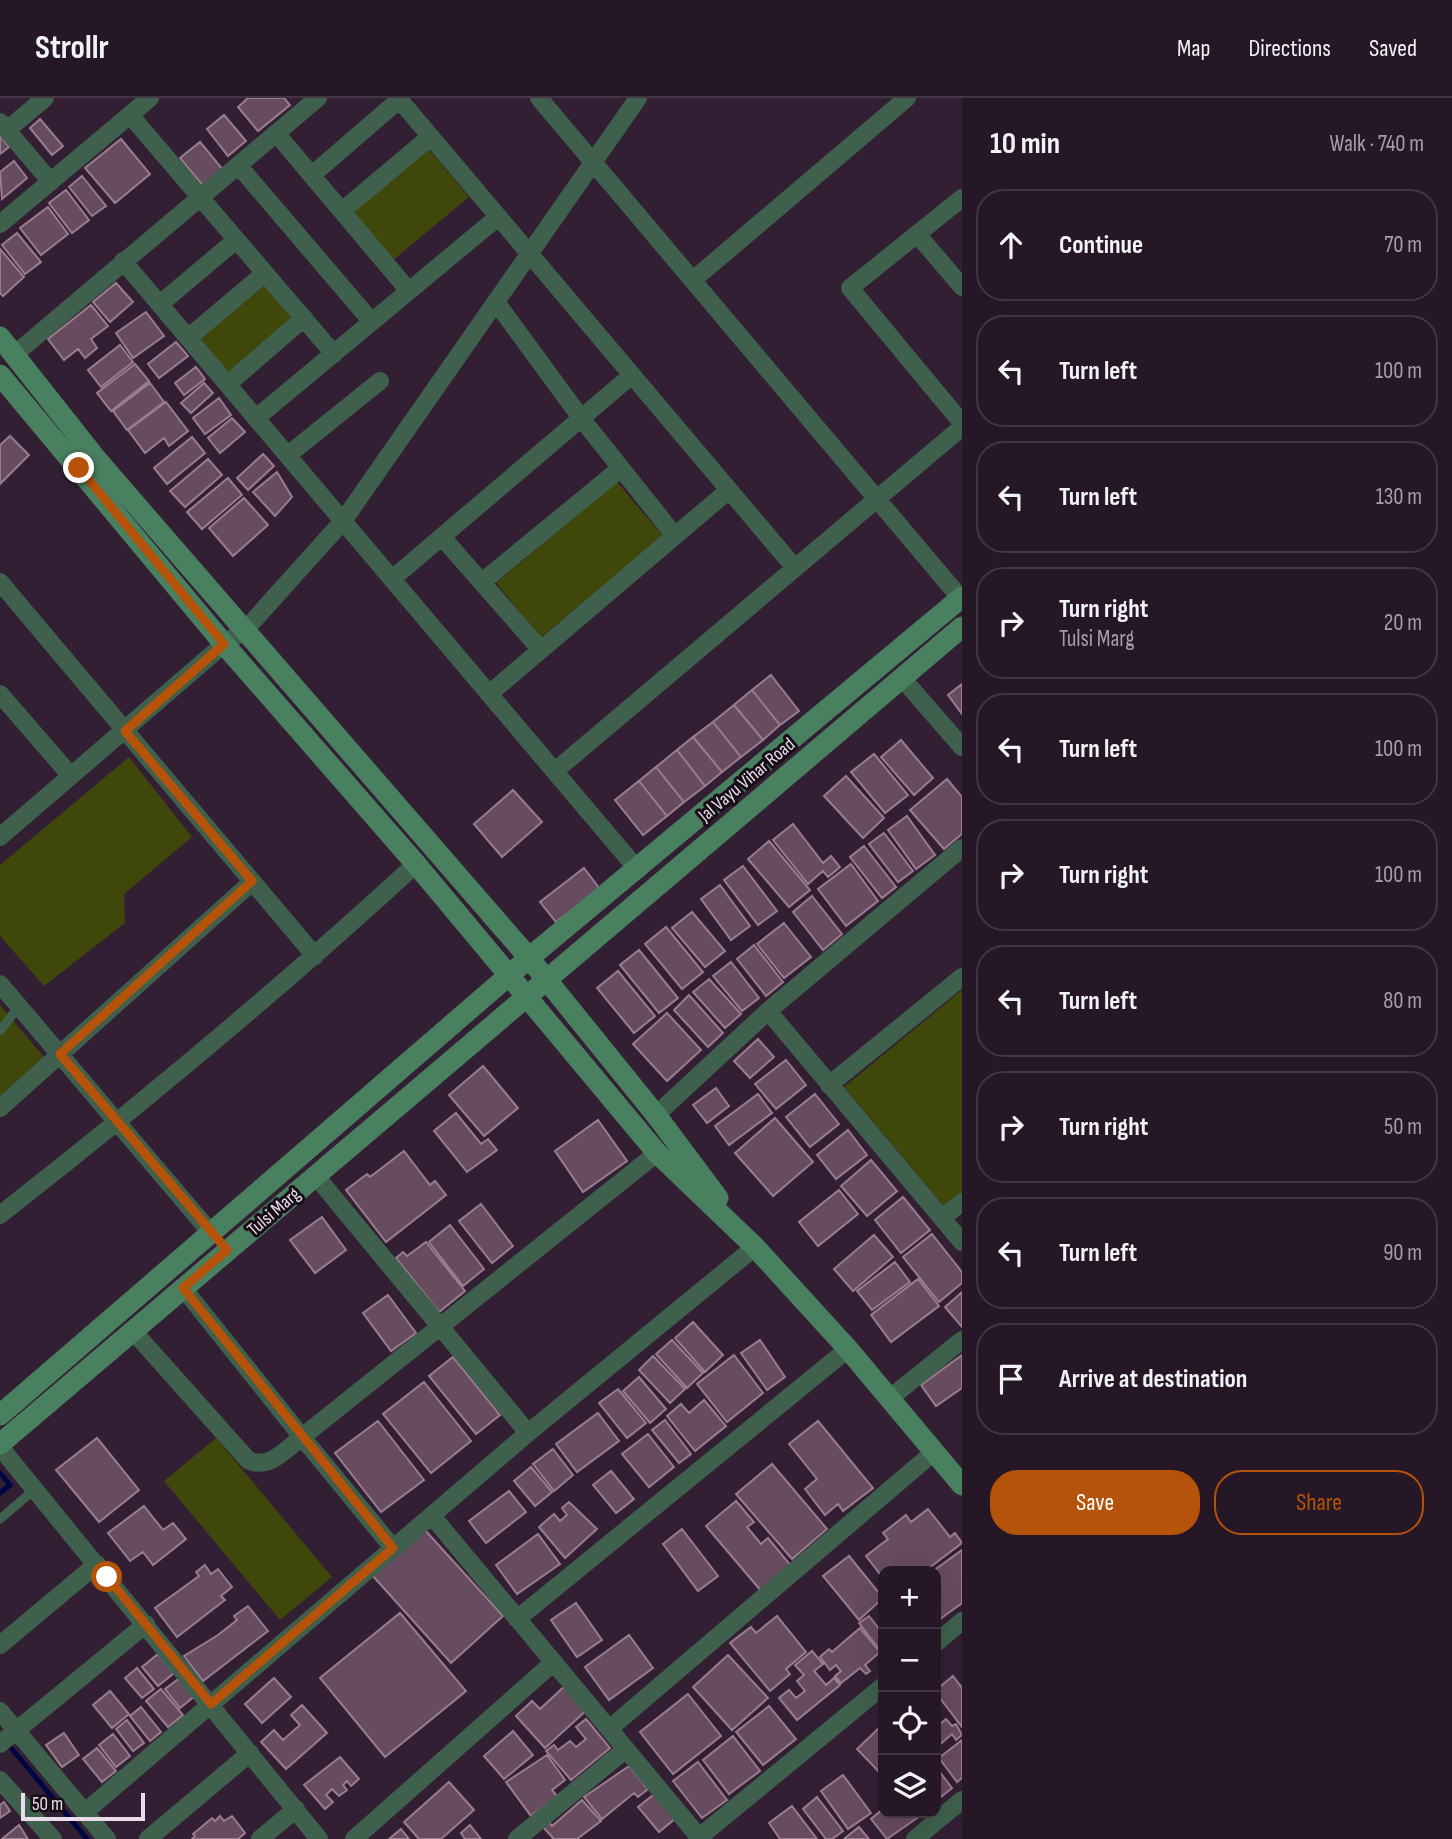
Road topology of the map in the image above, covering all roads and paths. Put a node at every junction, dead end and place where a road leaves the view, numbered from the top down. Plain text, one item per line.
1 (45, 98) edge
2 (150, 98) edge
3 (318, 98) edge
4 (539, 98) edge
5 (638, 98) edge
6 (399, 99) edge
7 (896, 102) edge
8 (130, 115) junction
9 (3, 126) edge
10 (276, 133) junction
11 (430, 136) junction
12 (593, 162) junction
13 (238, 165) junction
14 (312, 175) junction
15 (51, 182) junction
16 (199, 197) junction
17 (962, 198) edge
18 (342, 211) junction
19 (498, 217) junction
20 (0, 224) edge
21 (917, 234) junction
22 (236, 240) junction
23 (530, 254) junction
24 (123, 261) junction
25 (265, 273) junction
26 (693, 280) junction
27 (962, 287) edge
28 (410, 291) junction
29 (496, 302) junction
30 (160, 304) junction
31 (304, 318) junction
32 (372, 322) junction
33 (0, 337) edge
34 (188, 338) junction
35 (15, 354) junction
36 (334, 354) junction
37 (0, 375) edge
38 (632, 375) junction
39 (380, 381) dead end
40 (228, 384) junction
41 (256, 418) junction
42 (581, 418) junction
43 (962, 425) edge
44 (288, 455) junction
45 (621, 468) junction
46 (729, 490) junction
47 (877, 499) junction
48 (343, 521) junction
49 (675, 536) junction
50 (442, 537) junction
51 (795, 568) junction
52 (392, 579) junction
53 (0, 582) edge
54 (482, 582) junction
55 (962, 598) edge
56 (962, 627) edge
57 (246, 629) junction
58 (224, 644) junction
59 (541, 650) junction
60 (902, 678) junction
61 (489, 694) junction
62 (2, 701) edge
63 (125, 731) junction
64 (962, 747) edge
65 (555, 771) junction
66 (71, 776) junction
67 (0, 837) edge
68 (962, 848) edge
69 (416, 864) junction
70 (638, 870) junction
71 (252, 881) junction
72 (315, 956) junction
73 (530, 958) junction
74 (962, 976) edge
75 (508, 977) junction
76 (547, 980) junction
77 (0, 984) edge
78 (526, 999) junction
79 (19, 1006) junction
80 (768, 1012) junction
81 (0, 1031) edge
82 (600, 1048) junction
83 (60, 1054) junction
84 (580, 1063) junction
85 (829, 1086) junction
86 (0, 1108) edge
87 (656, 1115) junction
88 (118, 1123) junction
89 (657, 1153) junction
90 (315, 1175) junction
91 (962, 1202) edge
92 (0, 1215) edge
93 (942, 1218) junction
94 (212, 1234) junction
95 (962, 1242) edge
96 (755, 1247) junction
97 (227, 1250) junction
98 (183, 1288) junction
99 (437, 1326) junction
100 (133, 1331) junction
101 (962, 1340) edge
102 (848, 1349) junction
103 (890, 1398) junction
104 (0, 1415) edge
105 (528, 1433) junction
106 (302, 1437) junction
107 (0, 1445) edge
108 (934, 1451) junction
109 (962, 1485) edge
110 (35, 1489) junction
111 (432, 1516) junction
112 (0, 1519) edge
113 (393, 1548) junction
114 (97, 1564) junction
115 (517, 1619) junction
116 (962, 1621) edge
117 (146, 1624) junction
118 (941, 1639) edge
119 (0, 1645) edge
120 (554, 1662) junction
121 (878, 1690) edge
122 (211, 1704) junction
123 (0, 1711) edge
124 (609, 1729) junction
125 (10, 1736) edge
126 (626, 1749) junction
127 (250, 1753) junction
128 (0, 1780) edge
129 (962, 1800) edge
130 (296, 1809) junction
131 (85, 1812) junction
132 (698, 1838) edge
133 (53, 1839) edge
134 (107, 1839) edge
135 (148, 1839) edge
136 (260, 1839) edge
137 (319, 1839) edge
138 (354, 1839) edge
139 (517, 1839) edge
140 (915, 1839) edge

1 - 9 street
2 - 8 street
3 - 10 street
4 - 12 street
5 - 12 street
6 - 11 street
6 - 14 street
7 - 26 street
8 - 15 street
8 - 16 street
9 - 15 street
10 - 13 street
10 - 14 street
11 - 18 street
11 - 19 street
12 - 23 street
12 - 26 street
13 - 16 street
13 - 32 street
14 - 18 street
15 - 20 street
16 - 22 street
16 - 24 street
17 - 21 street
18 - 28 street
19 - 23 street
19 - 28 street
21 - 27 street
21 - 43 street
22 - 25 street
22 - 30 street
23 - 29 street
23 - 38 street
24 - 30 street
24 - 35 street
25 - 31 street
25 - 34 street
26 - 47 street
28 - 32 street
29 - 42 street
29 - 48 street
30 - 34 street
31 - 36 street
31 - 40 street
32 - 36 street
33 - 35 street
34 - 40 street
35 - 57 street
36 - 41 street
37 - 58 street
38 - 42 street
38 - 46 street
39 - 44 street
40 - 41 street
41 - 44 street
42 - 45 street
42 - 50 street
43 - 47 street
44 - 48 street
45 - 49 street
45 - 54 street
46 - 49 street
46 - 51 street
47 - 51 street
47 - 55 street
48 - 52 street
48 - 57 street
49 - 59 street
50 - 52 street
50 - 54 street
51 - 65 street
52 - 61 street
53 - 63 street
54 - 59 street
55 - 70 street, Jal Vayu Vihar Road
56 - 60 street, Jal Vayu Vihar Road
57 - 58 street
57 - 73 street
58 - 63 street
58 - 69 street
59 - 61 street
60 - 64 street
60 - 76 street, Jal Vayu Vihar Road
61 - 65 street
62 - 66 street
63 - 66 street
63 - 71 street
65 - 70 street
66 - 67 street
68 - 80 street
69 - 72 street
69 - 75 street
70 - 73 street, Jal Vayu Vihar Road
71 - 72 street
71 - 83 street
72 - 88 street
73 - 75 street, Tulsi Marg
73 - 76 street
74 - 85 street
75 - 78 street
75 - 94 street, Tulsi Marg
76 - 78 street, Tulsi Marg
76 - 82 street
77 - 79 street
78 - 84 street
78 - 90 street, Tulsi Marg
79 - 81 lane
79 - 83 street
80 - 85 street
80 - 87 street
82 - 84 street
82 - 87 street
83 - 86 street
83 - 88 street
84 - 89 street
85 - 93 street
87 - 96 street
88 - 92 street
88 - 94 street
89 - 96 street
89 - 99 street
90 - 97 street, Tulsi Marg
90 - 99 street
91 - 93 street
93 - 95 street
94 - 97 lane
94 - 104 street, Tulsi Marg
96 - 102 street
96 - 105 street
97 - 98 street, Tulsi Marg
98 - 100 street, Tulsi Marg
98 - 106 street
99 - 105 street
99 - 106 street
100 - 106 street
100 - 107 street, Tulsi Marg
101 - 103 street
102 - 103 street
102 - 115 street
103 - 108 street
105 - 111 street
106 - 113 street
107 - 110 street
108 - 109 street
108 - 124 street
110 - 112 lane
110 - 114 street
111 - 113 street
111 - 115 street
113 - 122 street
114 - 117 street
114 - 119 street
115 - 120 street
116 - 118 street
117 - 122 street
117 - 125 street
120 - 124 street
120 - 138 street
121 - 132 street
122 - 127 street
122 - 131 street
123 - 125 street
124 - 126 street
125 - 131 street
126 - 132 street
126 - 139 street
127 - 130 street
127 - 135 street
128 - 133 street
129 - 140 street
130 - 136 street
130 - 137 street
131 - 134 street

